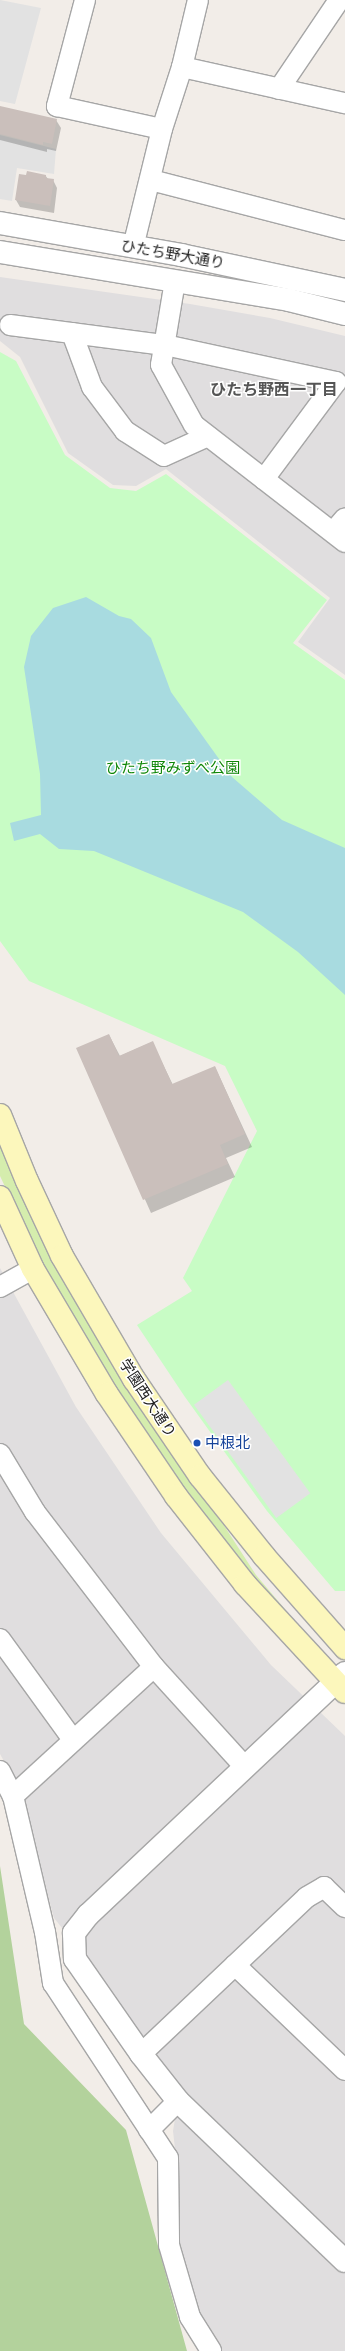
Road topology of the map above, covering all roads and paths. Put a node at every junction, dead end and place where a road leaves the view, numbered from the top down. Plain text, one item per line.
1 (85, 0) edge
2 (198, 0) edge
3 (339, 0) edge
4 (182, 66) junction
5 (279, 88) junction
6 (345, 103) edge
7 (162, 129) junction
8 (151, 180) junction
9 (0, 223) edge
10 (345, 230) edge
11 (133, 247) junction
12 (0, 252) edge
13 (175, 281) junction
14 (345, 290) edge
15 (345, 314) edge
16 (10, 325) dead end
17 (72, 333) junction
18 (165, 345) junction
19 (208, 436) junction
20 (264, 479) junction
21 (341, 531) edge
22 (0, 1116) edge
23 (0, 1197) edge
24 (33, 1269) junction
25 (0, 1287) edge
26 (0, 1454) edge
27 (0, 1639) edge
28 (345, 1648) edge
29 (154, 1667) junction
30 (342, 1682) edge
31 (73, 1740) junction
32 (245, 1767) junction
33 (0, 1771) edge
34 (13, 1796) junction
35 (345, 1907) edge
36 (236, 1965) junction
37 (141, 2054) junction
38 (345, 2070) edge
39 (178, 2101) junction
40 (149, 2130) junction
41 (345, 2261) edge
42 (211, 2351) edge

1 - 7 street
2 - 4 street
3 - 5 street
4 - 5 street
4 - 7 street
5 - 6 street
7 - 8 street
8 - 10 street
8 - 11 street
9 - 11 street, ひたち野大通り
11 - 14 street, ひたち野大通り
12 - 13 street, ひたち野大通り
13 - 15 street, ひたち野大通り
13 - 18 street
16 - 17 street
17 - 18 street
17 - 19 street
18 - 19 street
18 - 20 street
19 - 20 street
20 - 21 street
22 - 28 main road, 学園西大通り
23 - 24 main road, 学園西大通り
24 - 25 street
24 - 30 main road, 学園西大通り
26 - 29 street
27 - 31 street
29 - 31 street
29 - 32 street
30 - 32 street
31 - 34 street
32 - 37 street
33 - 34 street
34 - 40 street
35 - 36 street
36 - 37 street
36 - 38 street
37 - 39 street
39 - 40 street
39 - 41 street
40 - 42 street

